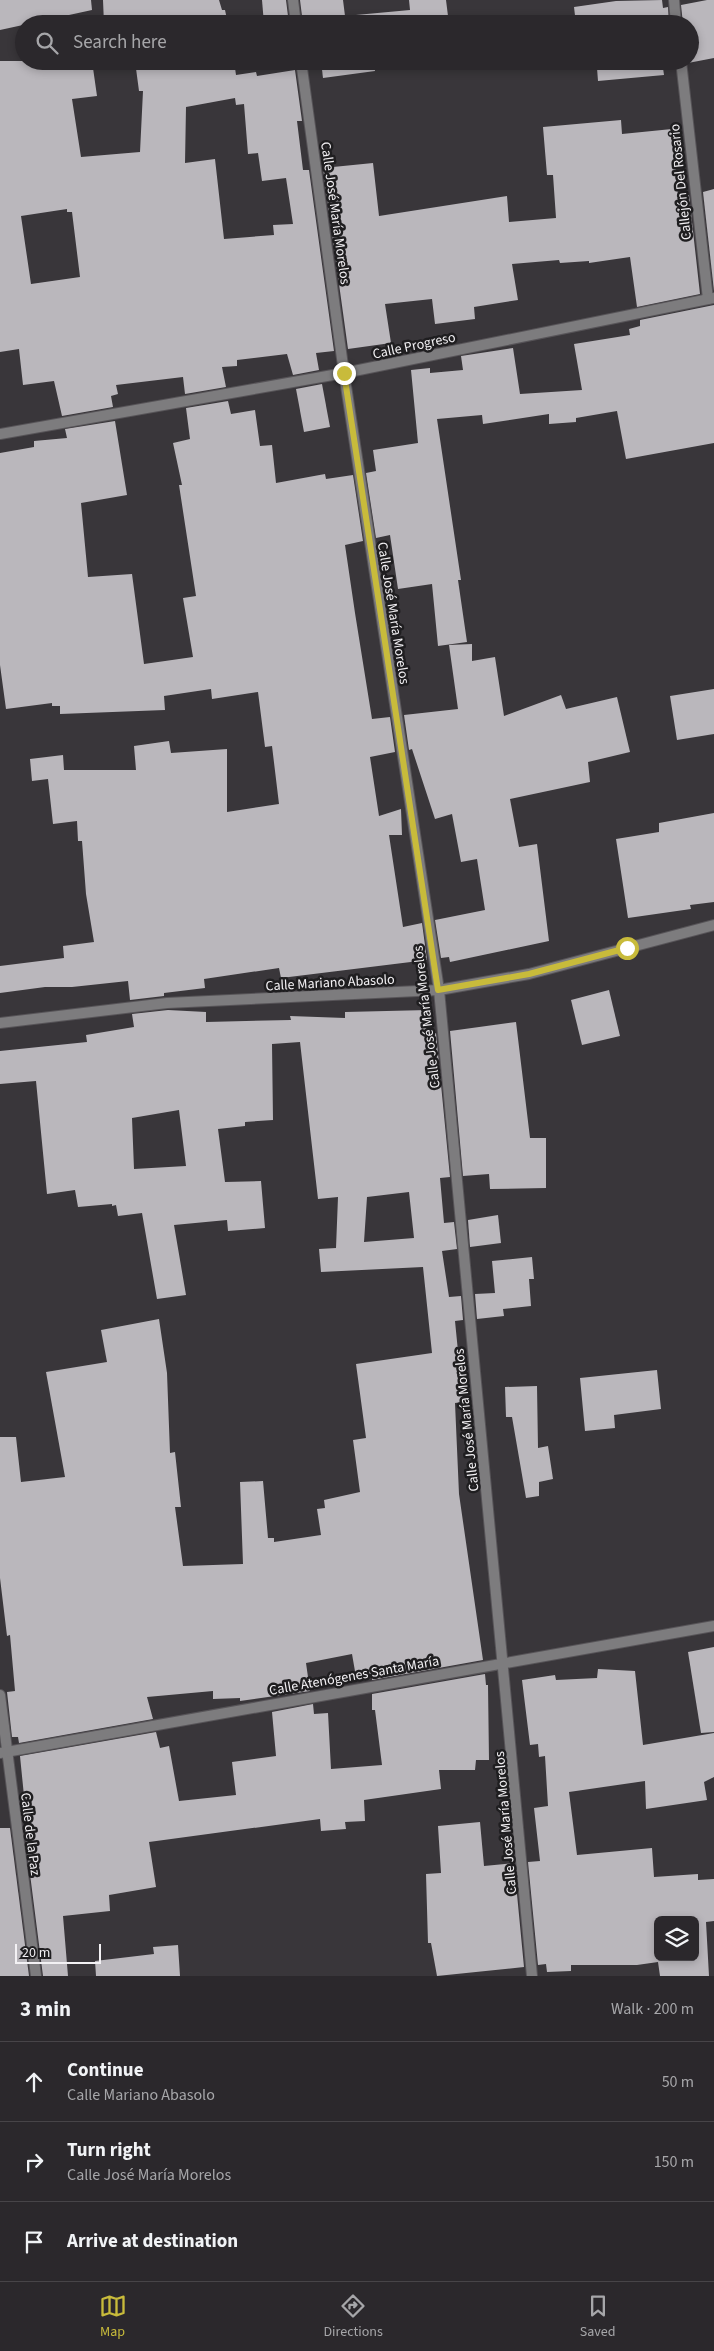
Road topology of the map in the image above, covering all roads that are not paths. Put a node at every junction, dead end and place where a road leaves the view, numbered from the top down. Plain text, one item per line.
1 (293, 0) edge
2 (674, 0) edge
3 (295, 15) edge
4 (675, 15) edge
5 (302, 70) edge
6 (682, 70) edge
7 (711, 299) edge
8 (344, 373) junction
9 (0, 434) edge
10 (714, 925) edge
11 (438, 990) junction
12 (0, 1023) edge
13 (714, 1626) edge
14 (504, 1662) junction
15 (0, 1695) edge
16 (3, 1752) edge
17 (36, 1976) edge
18 (532, 1976) edge

1 - 3 street
2 - 4 street
5 - 8 street, Calle José María Morelos
6 - 7 street, Callejón Del Rosario
7 - 8 street, Calle Progreso
8 - 9 street, Calle Progreso
8 - 11 street, Calle José María Morelos
10 - 11 street, Calle Mariano Abasolo
11 - 12 street, Calle Mariano Abasolo
11 - 14 street, Calle José María Morelos
13 - 14 street, Calle Atenógenes Santa María
14 - 16 street, Calle Atenógenes Santa María
14 - 18 street, Calle José María Morelos
15 - 16 street, Calle de la Paz
16 - 17 street, Calle de la Paz

